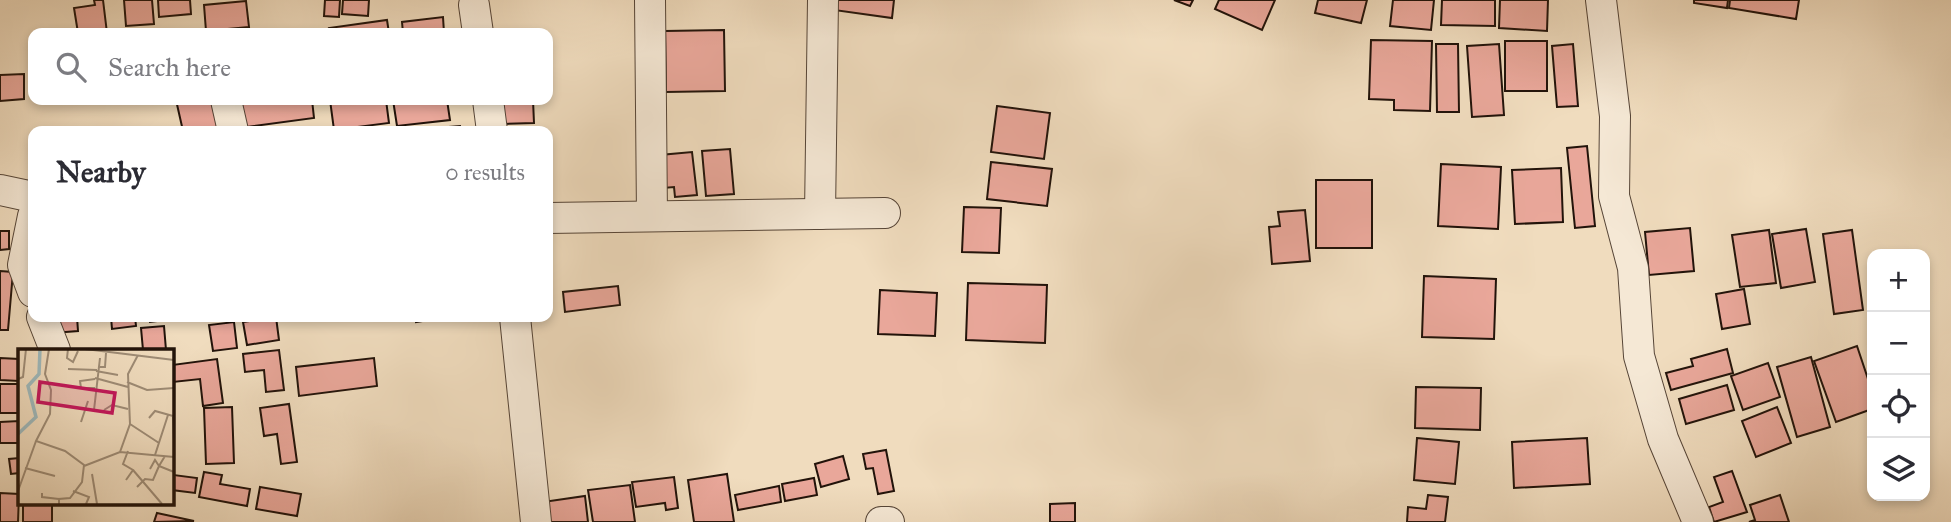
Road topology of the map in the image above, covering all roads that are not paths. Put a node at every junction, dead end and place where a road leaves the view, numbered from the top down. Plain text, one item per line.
1 (650, 0) edge
2 (823, 0) edge
3 (1601, 0) edge
4 (227, 105) edge
5 (489, 105) edge
6 (232, 126) edge
7 (491, 126) edge
8 (0, 190) edge
9 (28, 196) edge
10 (885, 213) dead end
11 (820, 214) junction
12 (652, 216) junction
13 (553, 218) edge
14 (28, 240) edge
15 (28, 278) edge
16 (44, 322) edge
17 (516, 322) edge
18 (54, 349) edge
19 (536, 522) edge
20 (881, 522) edge
21 (889, 522) edge
22 (1698, 522) edge

1 - 12 street
2 - 11 street
3 - 22 street
4 - 6 street
5 - 7 street
8 - 9 street
10 - 11 street
11 - 12 street
12 - 13 street
14 - 15 street
16 - 18 street
17 - 19 street
20 - 21 street

